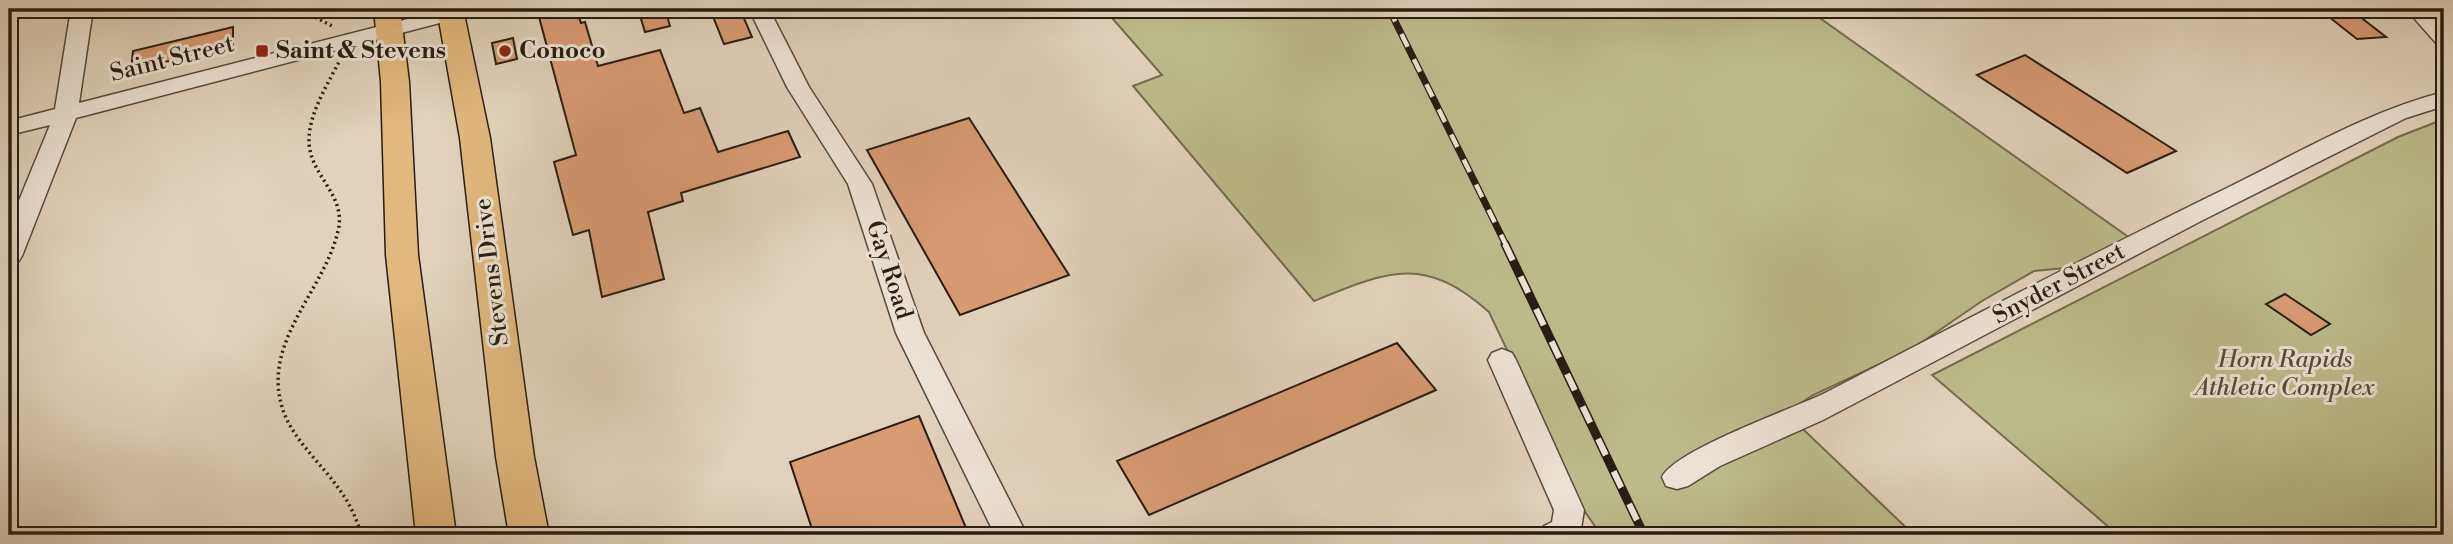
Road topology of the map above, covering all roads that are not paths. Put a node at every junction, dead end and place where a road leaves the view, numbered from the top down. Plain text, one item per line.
1 (82, 9) edge
2 (759, 9) edge
3 (2416, 9) edge
4 (457, 10) edge
5 (388, 19) edge
6 (2444, 38) edge
7 (2444, 99) edge
8 (66, 113) junction
9 (9, 128) edge
10 (9, 256) edge
11 (1502, 360) dead end
12 (1677, 477) dead end
13 (1561, 532) edge
14 (436, 535) edge
15 (529, 535) edge
16 (1012, 535) edge

1 - 8 street
2 - 16 street, Gay Road
3 - 6 street
4 - 5 street, Saint Street
4 - 15 main road, Stevens Drive
5 - 8 street, Saint Street
5 - 14 main road
7 - 12 street, Snyder Street
8 - 9 street, Saint Street
8 - 10 street
11 - 13 street

